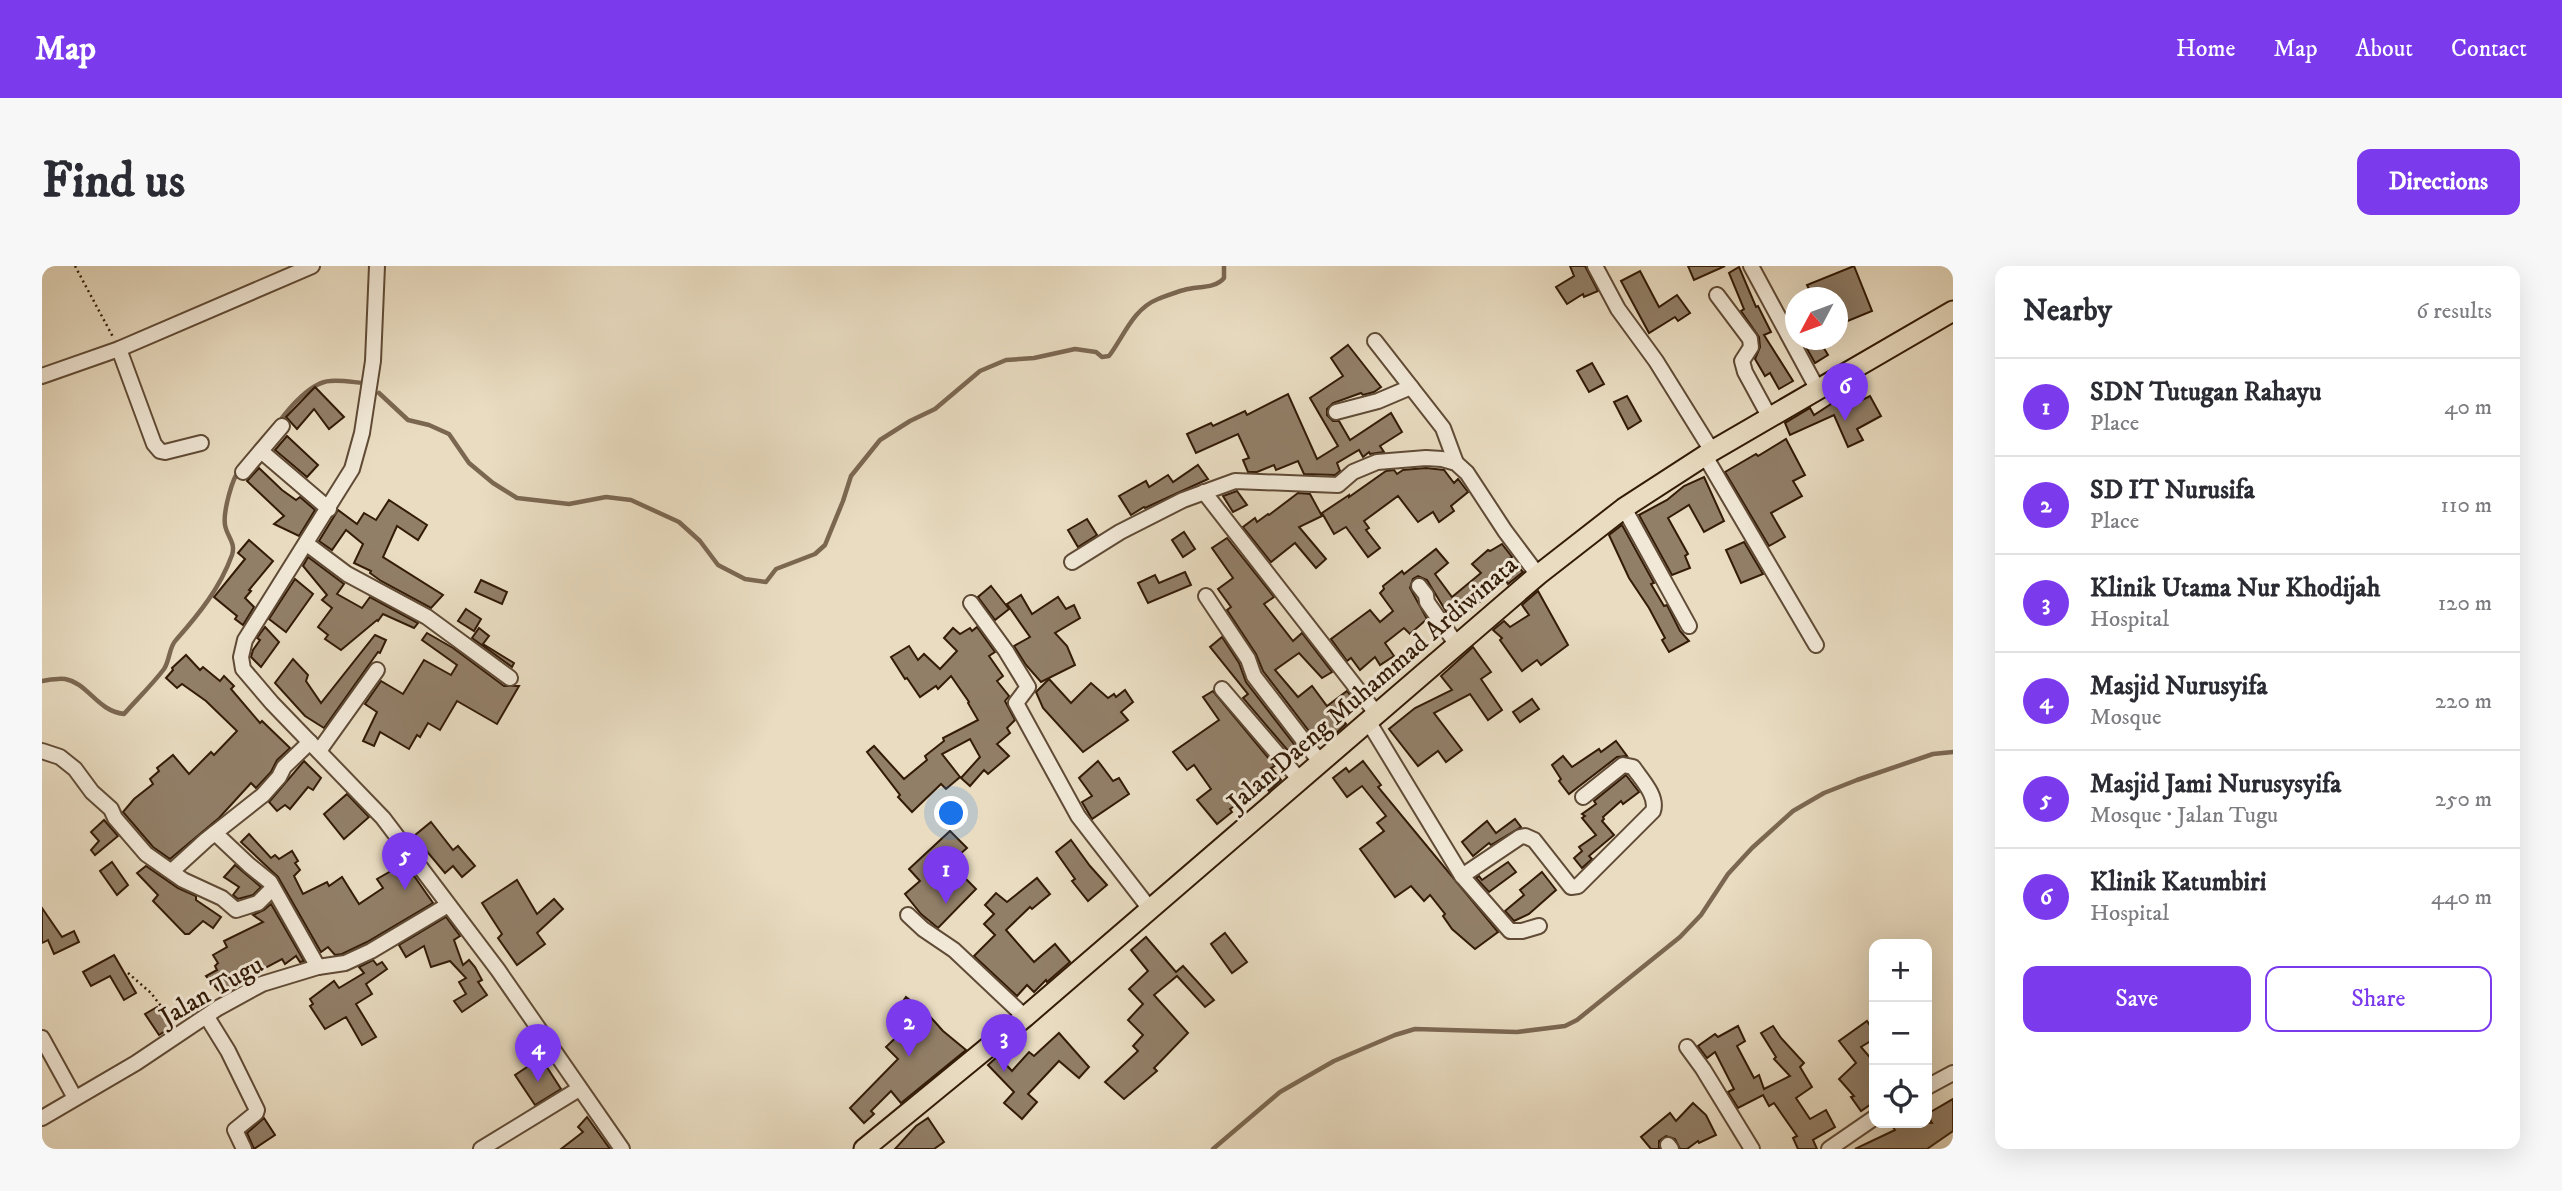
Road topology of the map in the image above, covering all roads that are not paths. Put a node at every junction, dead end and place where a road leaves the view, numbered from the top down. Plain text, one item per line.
1 (312, 266) edge
2 (377, 266) edge
3 (1595, 266) edge
4 (1751, 266) edge
5 (1717, 295) dead end
6 (1953, 311) edge
7 (1375, 341) dead end
8 (119, 349) junction
9 (42, 376) edge
10 (1411, 387) junction
11 (1818, 390) junction
12 (1336, 412) dead end
13 (1770, 418) junction
14 (282, 426) dead end
15 (201, 443) dead end
16 (261, 451) junction
17 (1709, 454) junction
18 (1456, 463) junction
19 (243, 472) dead end
20 (1204, 492) junction
21 (1623, 508) junction
22 (329, 509) junction
23 (307, 544) junction
24 (1072, 562) dead end
25 (1538, 575) junction
26 (1419, 586) dead end
27 (1206, 596) dead end
28 (971, 603) dead end
29 (1689, 626) dead end
30 (1457, 645) junction
31 (1816, 645) dead end
32 (377, 670) dead end
33 (510, 678) dead end
34 (1222, 689) dead end
35 (1372, 717) junction
36 (315, 746) junction
37 (42, 751) edge
38 (1320, 762) junction
39 (1300, 780) junction
40 (1583, 797) dead end
41 (215, 833) junction
42 (172, 871) junction
43 (1462, 876) junction
44 (272, 889) junction
45 (448, 905) junction
46 (1150, 909) junction
47 (908, 915) dead end
48 (1539, 926) dead end
49 (318, 967) junction
50 (207, 1017) junction
51 (1025, 1017) junction
52 (42, 1038) edge
53 (1687, 1048) dead end
54 (1953, 1073) edge
55 (1932, 1084) edge
56 (579, 1089) junction
57 (75, 1098) junction
58 (42, 1118) edge
59 (1869, 1121) edge
60 (244, 1149) edge
61 (481, 1149) edge
62 (622, 1149) edge
63 (864, 1149) edge
64 (1752, 1149) edge
65 (1829, 1149) edge

1 - 8 street
2 - 22 street
3 - 17 street
4 - 11 street
5 - 13 street
6 - 11 main road, Jalan Daeng Muhammad Ardiwinata
7 - 10 street
8 - 9 street
8 - 15 street
10 - 12 street
10 - 18 street
11 - 13 main road, Jalan Daeng Muhammad Ardiwinata
13 - 17 main road, Jalan Daeng Muhammad Ardiwinata
14 - 16 street
16 - 19 street
16 - 22 street
17 - 21 main road, Jalan Daeng Muhammad Ardiwinata
17 - 31 street
18 - 20 street
18 - 25 street
20 - 24 street
20 - 35 street
21 - 25 main road, Jalan Daeng Muhammad Ardiwinata
21 - 29 street
22 - 23 street
23 - 33 street
23 - 36 street
25 - 30 main road, Jalan Daeng Muhammad Ardiwinata
26 - 30 street
27 - 38 street
28 - 46 street
30 - 35 main road, Jalan Daeng Muhammad Ardiwinata
32 - 36 street
34 - 39 street
35 - 38 main road, Jalan Daeng Muhammad Ardiwinata
35 - 43 street
36 - 41 street
36 - 45 street
37 - 42 street
38 - 39 main road, Jalan Daeng Muhammad Ardiwinata
39 - 46 main road, Jalan Daeng Muhammad Ardiwinata
40 - 43 street
41 - 42 street
41 - 44 street
42 - 44 street
43 - 48 street
44 - 49 street
45 - 49 street, Jalan Tugu
45 - 56 street
46 - 51 main road, Jalan Daeng Muhammad Ardiwinata
47 - 51 street
49 - 50 street, Jalan Tugu
50 - 57 street, Jalan Tugu
50 - 60 street
51 - 63 main road, Jalan Daeng Muhammad Ardiwinata
52 - 57 street
53 - 64 street
54 - 55 street
56 - 61 street
56 - 62 street
57 - 58 street, Jalan Tugu
59 - 65 street

